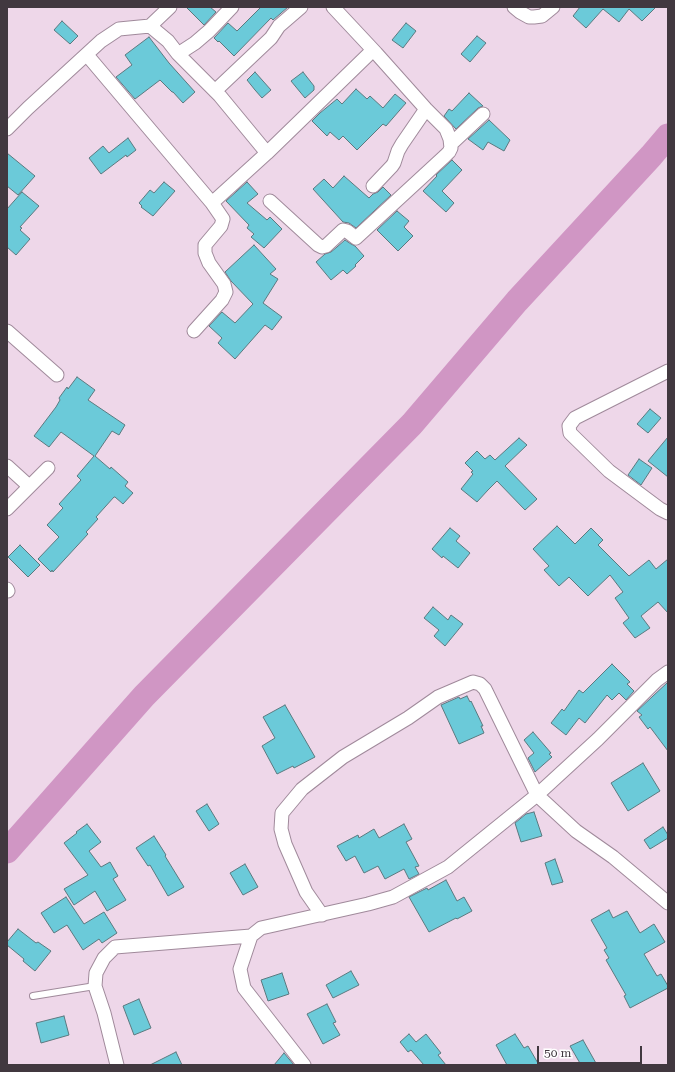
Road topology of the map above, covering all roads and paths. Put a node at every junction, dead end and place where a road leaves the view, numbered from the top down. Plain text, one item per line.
1 (170, 7) edge
2 (232, 7) edge
3 (301, 7) edge
4 (333, 7) edge
5 (514, 7) edge
6 (553, 7) edge
7 (150, 26) junction
8 (373, 50) junction
9 (178, 54) junction
10 (87, 55) junction
11 (215, 91) junction
12 (426, 109) junction
13 (483, 114) dead end
14 (7, 129) edge
15 (451, 144) junction
16 (268, 153) junction
17 (373, 186) dead end
18 (270, 202) dead end
19 (212, 203) junction
20 (7, 331) edge
21 (194, 331) dead end
22 (668, 371) edge
23 (57, 376) dead end
24 (7, 466) edge
25 (48, 468) dead end
26 (29, 486) junction
27 (7, 509) edge
28 (668, 513) edge
29 (668, 672) edge
30 (537, 795) junction
31 (668, 903) edge
32 (322, 915) junction
33 (251, 936) junction
34 (95, 986) junction
35 (33, 996) dead end
36 (118, 1065) edge
37 (304, 1065) edge

1 - 7 street
2 - 9 street
3 - 11 street
4 - 8 street
5 - 6 street
7 - 9 street
7 - 10 street
8 - 12 street
8 - 16 street
9 - 11 street
10 - 14 street
10 - 19 street
11 - 16 street
12 - 15 street
12 - 17 street
13 - 15 street
15 - 18 street
16 - 19 street
19 - 21 street
20 - 23 street
22 - 28 street
24 - 26 street
25 - 26 street
26 - 27 street
29 - 30 street
30 - 31 street
30 - 32 street
30 - 32 street
32 - 33 street
33 - 34 street
33 - 37 street
34 - 35 lane
34 - 36 street

